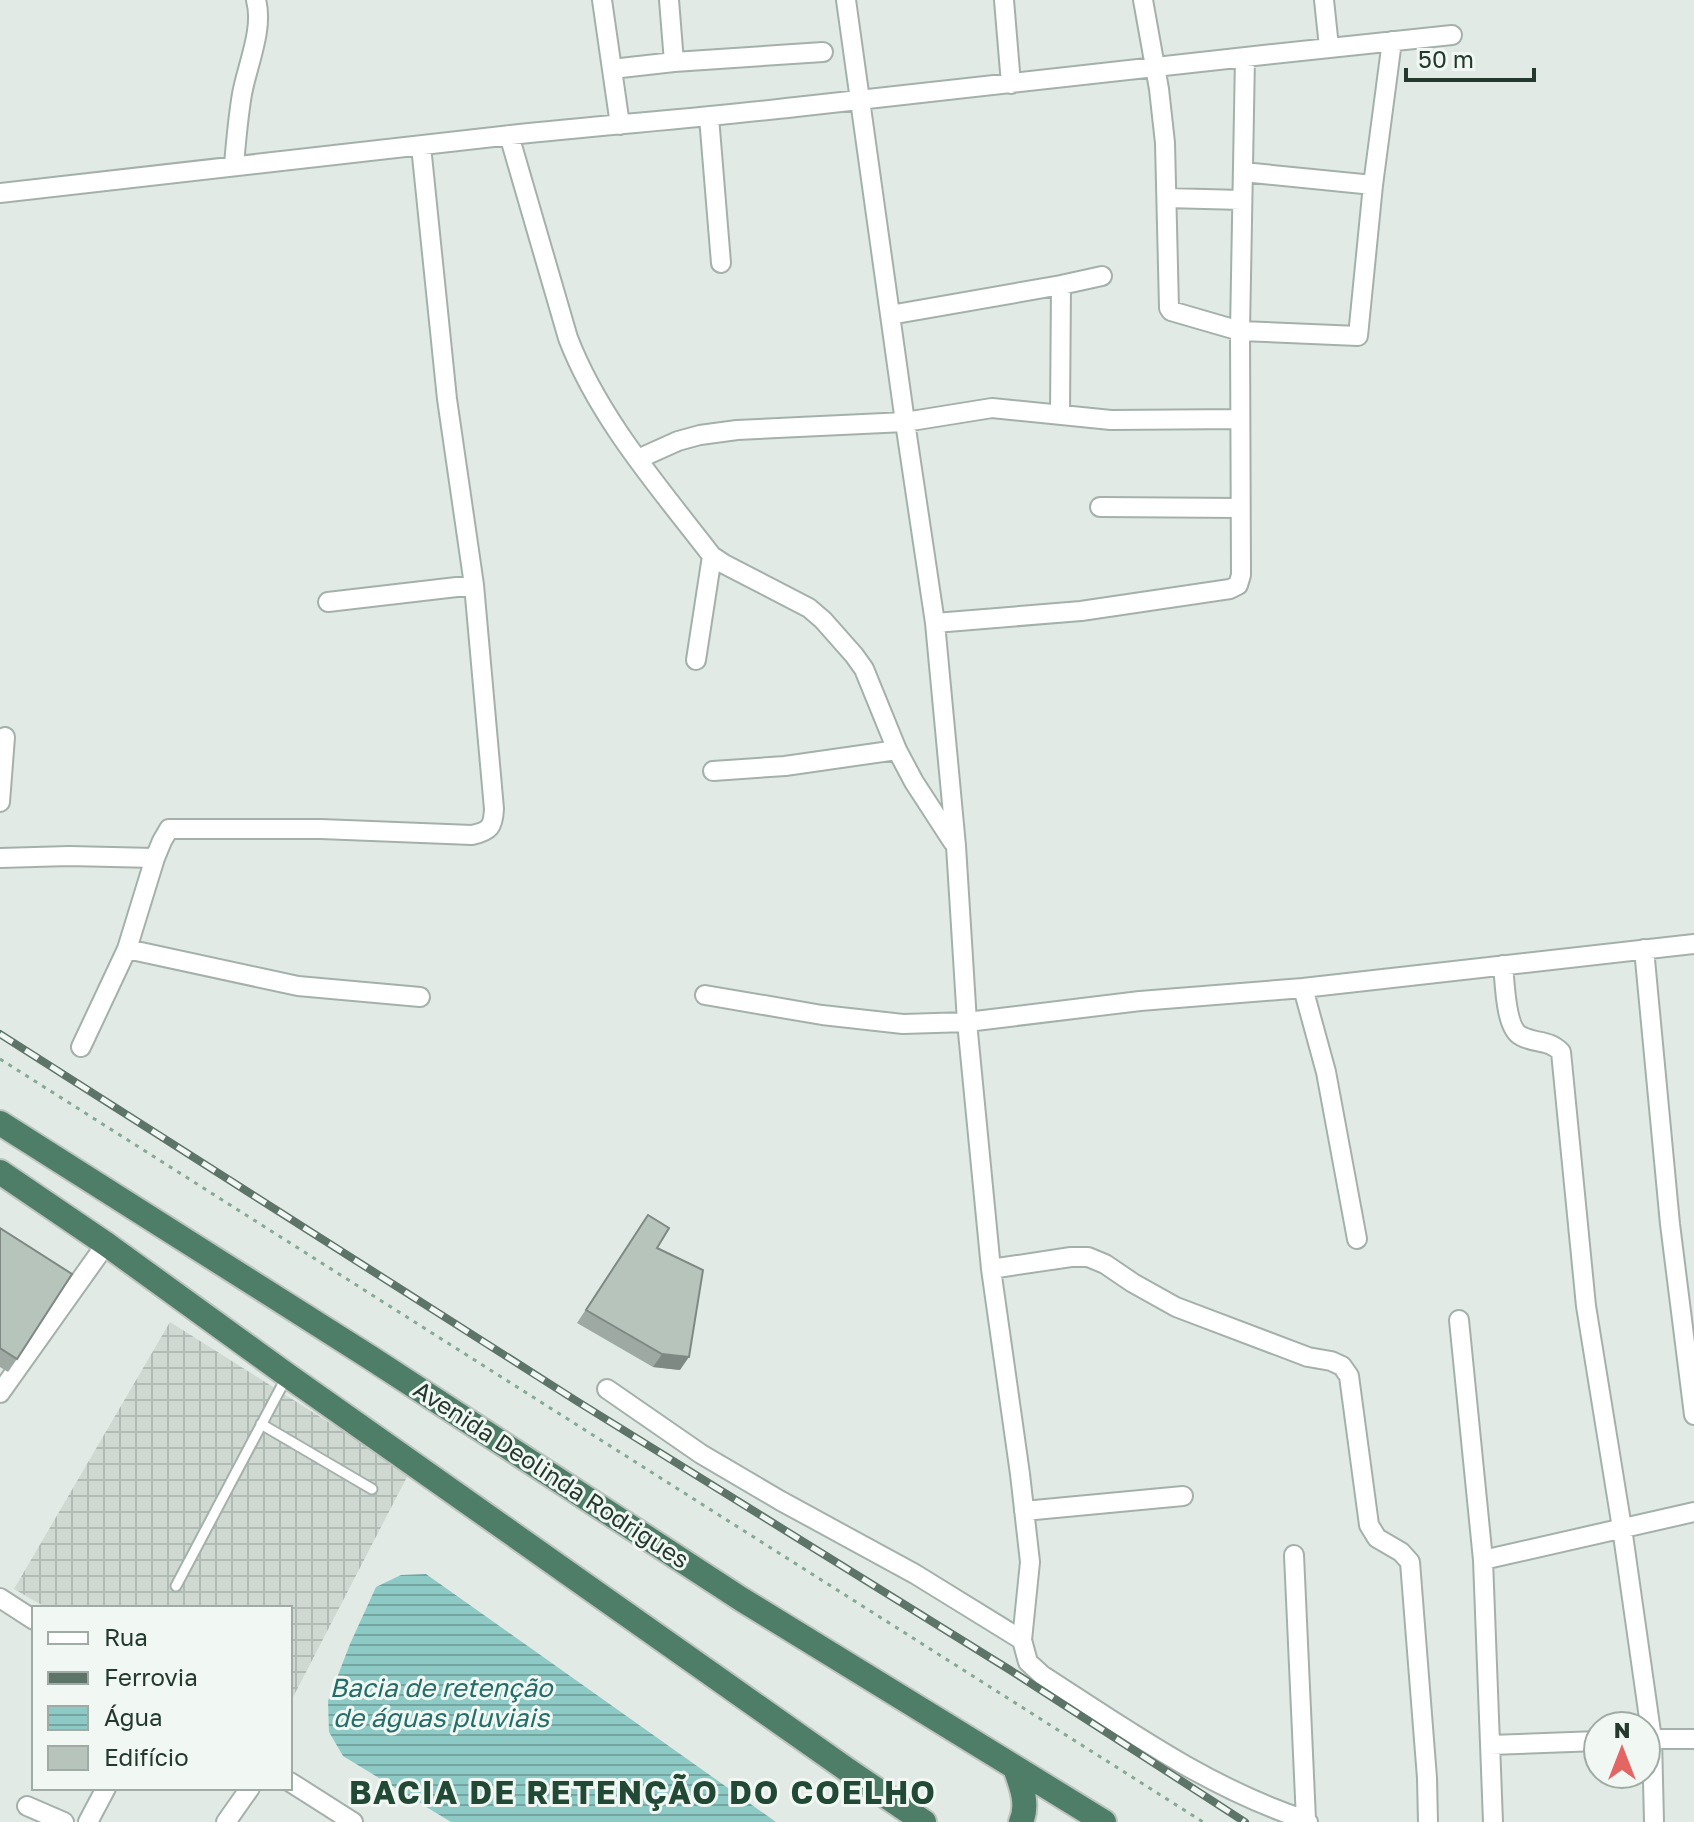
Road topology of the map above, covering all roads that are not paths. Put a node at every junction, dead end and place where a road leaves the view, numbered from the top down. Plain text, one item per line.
1 (256, 0) edge
2 (602, 0) edge
3 (669, 0) edge
4 (846, 0) edge
5 (1004, 0) edge
6 (1143, 0) edge
7 (1324, 0) edge
8 (1452, 35) dead end
9 (1392, 41) junction
10 (1329, 47) junction
11 (823, 52) dead end
12 (1245, 57) junction
13 (674, 62) junction
14 (1155, 68) junction
15 (612, 69) junction
16 (1011, 84) junction
17 (859, 101) junction
18 (709, 117) junction
19 (620, 125) junction
20 (509, 135) junction
21 (421, 146) junction
22 (234, 165) junction
23 (1243, 172) junction
24 (1373, 185) junction
25 (0, 193) edge
26 (1167, 198) junction
27 (1242, 200) junction
28 (721, 263) dead end
29 (1102, 276) dead end
30 (1061, 285) junction
31 (890, 315) junction
32 (1240, 331) junction
33 (1060, 415) junction
34 (1240, 419) junction
35 (905, 422) junction
36 (638, 459) junction
37 (1100, 507) dead end
38 (1240, 508) junction
39 (712, 556) junction
40 (474, 585) junction
41 (328, 602) dead end
42 (935, 623) junction
43 (696, 660) dead end
44 (5, 737) dead end
45 (897, 750) junction
46 (713, 771) dead end
47 (0, 802) edge
48 (956, 846) junction
49 (0, 858) edge
50 (155, 858) junction
51 (1694, 944) edge
52 (127, 949) junction
53 (1644, 949) junction
54 (1503, 965) junction
55 (1303, 988) junction
56 (705, 995) dead end
57 (420, 997) dead end
58 (967, 1022) junction
59 (81, 1047) dead end
60 (0, 1123) edge
61 (0, 1172) edge
62 (1357, 1239) dead end
63 (106, 1244) junction
64 (991, 1269) junction
65 (1459, 1320) dead end
66 (287, 1375) junction
67 (607, 1389) dead end
68 (0, 1393) edge
69 (1694, 1415) edge
70 (261, 1424) junction
71 (372, 1489) dead end
72 (1183, 1496) dead end
73 (1024, 1511) junction
74 (1694, 1512) edge
75 (1622, 1528) junction
76 (1294, 1555) dead end
77 (1483, 1560) junction
78 (176, 1586) dead end
79 (0, 1598) edge
80 (32, 1619) edge
81 (1022, 1640) junction
82 (1645, 1710) edge
83 (1662, 1739) edge
84 (1694, 1739) edge
85 (1582, 1742) edge
86 (1490, 1745) junction
87 (1015, 1768) junction
88 (292, 1783) edge
89 (105, 1790) edge
90 (249, 1790) edge
91 (1652, 1790) edge
92 (27, 1806) dead end
93 (345, 1820) edge
94 (1307, 1821) edge
95 (64, 1822) edge
96 (88, 1822) edge
97 (226, 1822) edge
98 (924, 1822) edge
99 (1021, 1822) edge
100 (1104, 1822) edge
101 (1428, 1822) edge
102 (1493, 1822) edge
103 (1654, 1822) edge

1 - 22 street
2 - 15 street
3 - 13 street
4 - 17 street
5 - 16 street
6 - 14 street
7 - 10 street
8 - 9 street
9 - 10 street
9 - 24 street
10 - 12 street
11 - 13 street
12 - 14 street
12 - 23 street
13 - 15 street
14 - 16 street
14 - 26 street
15 - 19 street
16 - 17 street
17 - 18 street
17 - 31 street
18 - 19 street
18 - 28 street
19 - 20 street
20 - 21 street
20 - 36 street
21 - 22 street
21 - 40 street
22 - 25 street
23 - 24 street
23 - 27 street
24 - 32 street
26 - 27 street
26 - 32 street
27 - 32 street
29 - 30 street
30 - 31 street
30 - 33 street
31 - 35 street
32 - 34 street
33 - 34 street
33 - 35 street
34 - 38 street
35 - 36 street
35 - 42 street
36 - 39 street
37 - 38 street
38 - 42 street
39 - 43 street
39 - 45 street
40 - 41 street
40 - 50 street
42 - 48 street
44 - 47 street
45 - 46 street
45 - 48 street
48 - 58 street
49 - 50 street
50 - 52 street
51 - 53 street
52 - 57 street
52 - 59 street
53 - 54 street
53 - 69 street
54 - 55 street
54 - 75 street
55 - 58 street
55 - 62 street
56 - 58 street
58 - 64 street
60 - 87 highway, Avenida Deolinda Rodrigues
61 - 63 highway
63 - 66 highway
63 - 68 street
64 - 73 street
64 - 101 street
65 - 77 street
66 - 70 lane
66 - 98 highway
67 - 81 street
70 - 71 lane
70 - 78 lane
72 - 73 street
73 - 81 street
74 - 75 street
75 - 77 street
75 - 82 street
76 - 94 street
77 - 86 street
79 - 80 street
81 - 94 street
83 - 84 street
85 - 86 street
86 - 102 street
87 - 99 highway
87 - 100 highway, Avenida Deolinda Rodrigues
88 - 93 street
89 - 96 street
90 - 97 street
91 - 103 street
92 - 95 street

